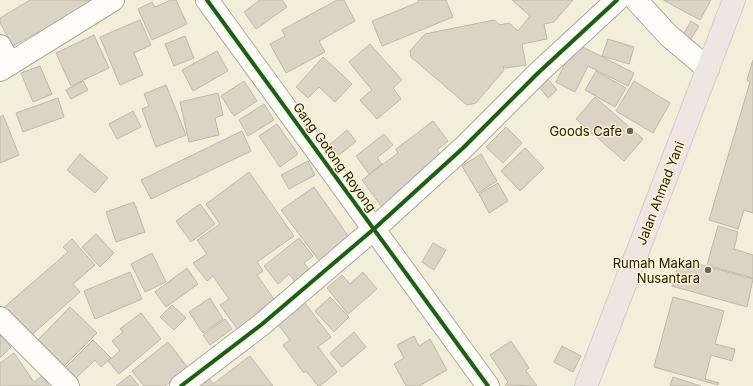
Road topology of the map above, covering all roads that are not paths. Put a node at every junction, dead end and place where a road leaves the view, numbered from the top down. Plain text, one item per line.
1 (112, 0) edge
2 (207, 0) edge
3 (617, 0) edge
4 (636, 0) edge
5 (734, 0) edge
6 (3, 60) edge
7 (708, 69) junction
8 (375, 228) junction
9 (0, 318) edge
10 (68, 386) edge
11 (180, 386) edge
12 (488, 386) edge
13 (586, 386) edge

1 - 6 street
2 - 8 street, Gang Gotong Royong
3 - 8 street
4 - 7 street
5 - 7 highway, Jalan Ahmad Yani
7 - 13 highway, Jalan Ahmad Yani
8 - 11 street
8 - 12 street, Gang Gotong Royong
9 - 10 street

